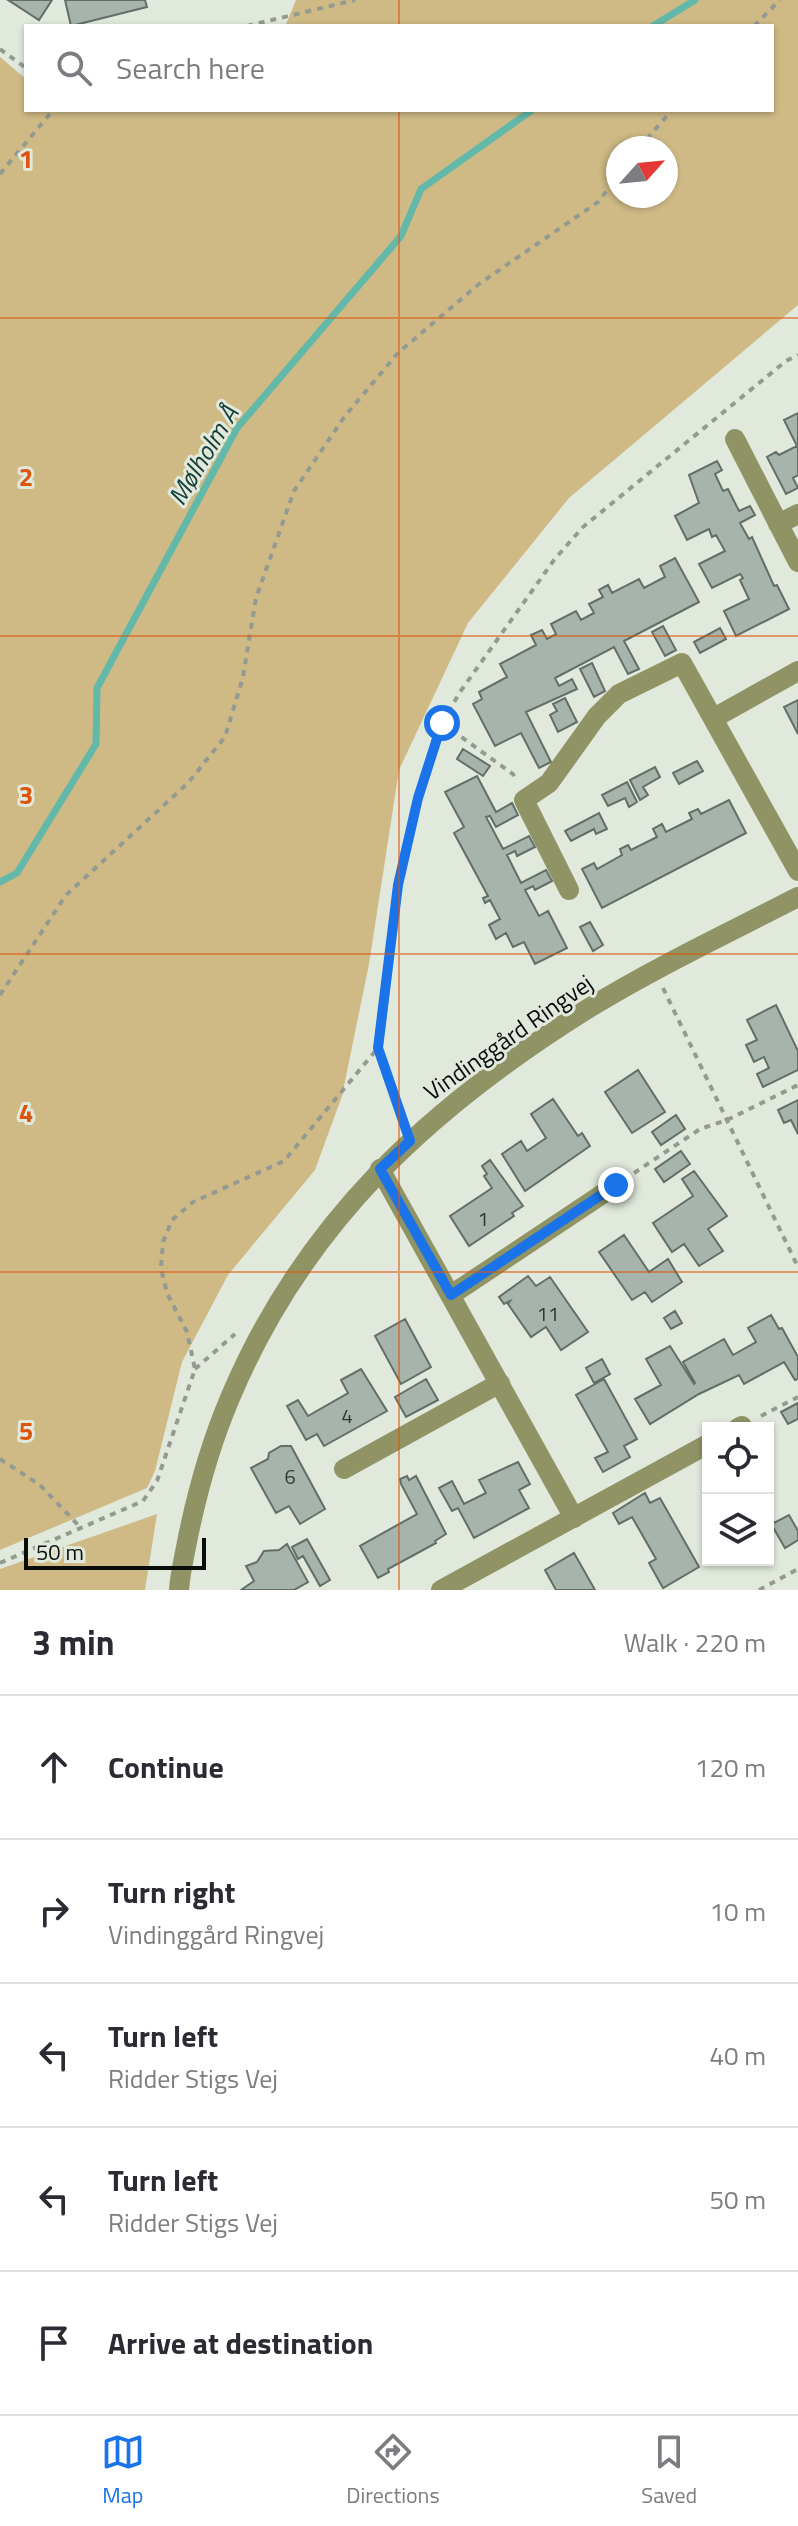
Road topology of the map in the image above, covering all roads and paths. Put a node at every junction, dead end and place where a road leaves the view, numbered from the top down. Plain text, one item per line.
1 (355, 0) edge
2 (780, 0) edge
3 (255, 24) edge
4 (756, 24) edge
5 (0, 49) edge
6 (24, 67) edge
7 (51, 112) edge
8 (670, 112) edge
9 (649, 136) edge
10 (0, 174) edge
11 (606, 192) edge
12 (798, 355) edge
13 (735, 439) dead end
14 (798, 514) edge
15 (778, 524) junction
16 (798, 562) edge
17 (798, 671) edge
18 (714, 718) junction
19 (442, 723) junction
20 (524, 800) junction
21 (798, 871) edge
22 (569, 890) dead end
23 (798, 897) edge
24 (655, 972) junction
25 (0, 995) edge
26 (378, 1048) junction
27 (798, 1085) edge
28 (727, 1120) junction
29 (410, 1141) junction
30 (380, 1169) junction
31 (616, 1185) joint
32 (798, 1267) edge
33 (451, 1295) junction
34 (500, 1383) junction
35 (798, 1397) edge
36 (750, 1422) edge
37 (702, 1447) edge
38 (0, 1459) edge
39 (344, 1469) dead end
40 (574, 1518) junction
41 (81, 1528) junction
42 (0, 1563) edge
43 (798, 1569) edge
44 (179, 1590) edge
45 (441, 1590) edge
46 (759, 1590) edge

1 - 3 path
2 - 4 path
5 - 6 path
7 - 10 path
8 - 9 path
11 - 25 path
12 - 19 path
13 - 15 street
14 - 15 street
15 - 16 street
17 - 18 street
18 - 20 street
18 - 21 street
19 - 20 path
19 - 26 path
20 - 22 street
23 - 24 street, Vindinggård Ringvej
24 - 28 path
24 - 29 street, Vindinggård Ringvej
26 - 29 path
26 - 41 path
27 - 28 path
28 - 31 path
28 - 32 path
29 - 30 street, Vindinggård Ringvej
30 - 33 street
30 - 44 street, Vindinggård Ringvej
31 - 33 street
33 - 34 street
34 - 39 street
34 - 40 street
35 - 36 path
37 - 40 street
38 - 41 path
40 - 45 street
41 - 42 path
43 - 46 path

